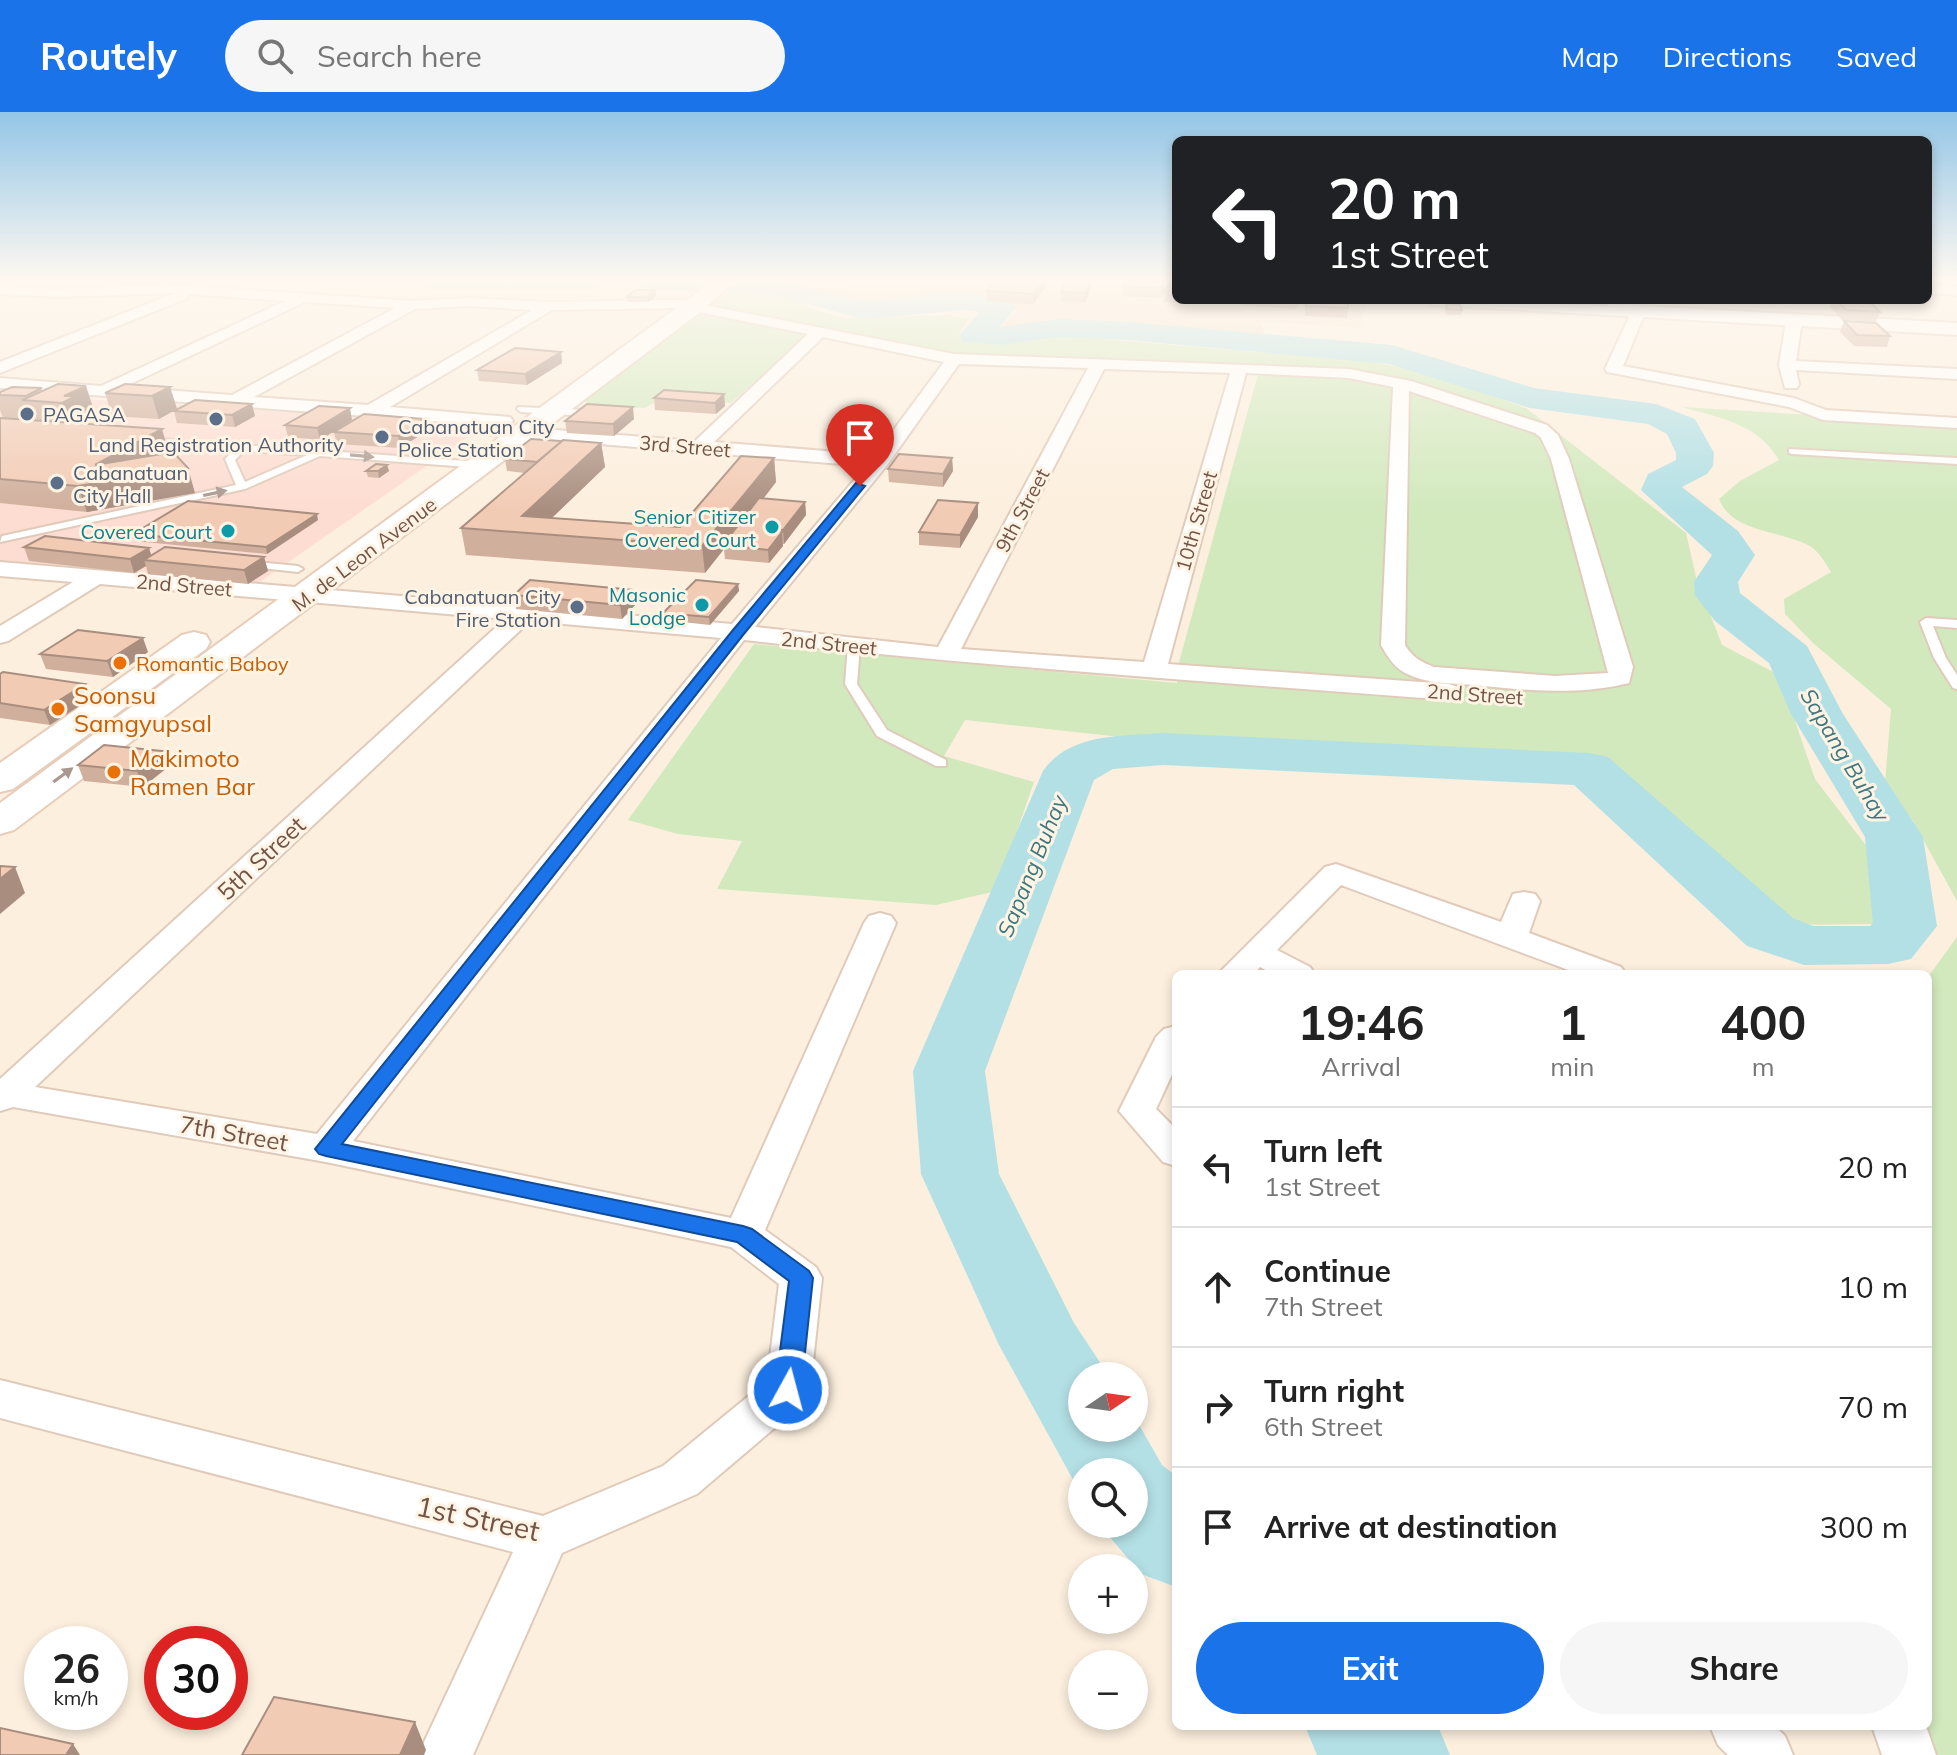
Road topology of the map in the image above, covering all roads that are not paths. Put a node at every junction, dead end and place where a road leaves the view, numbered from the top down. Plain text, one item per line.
1 (26, 358) edge
2 (173, 358) edge
3 (314, 358) edge
4 (461, 358) edge
5 (608, 358) edge
6 (623, 358) edge
7 (793, 358) edge
8 (947, 358) edge
9 (1617, 358) edge
10 (1788, 358) edge
11 (954, 359) junction
12 (1098, 365) junction
13 (1787, 365) junction
14 (0, 368) edge
15 (1239, 370) junction
16 (1957, 374) edge
17 (0, 383) edge
18 (1401, 385) junction
19 (100, 392) junction
20 (232, 402) junction
21 (1794, 403) junction
22 (555, 411) junction
23 (369, 412) junction
24 (587, 413) edge
25 (510, 423) junction
26 (1957, 423) edge
27 (136, 440) edge
28 (699, 447) junction
29 (242, 448) junction
30 (1792, 451) dead end
31 (322, 452) junction
32 (880, 461) junction
33 (1957, 461) edge
34 (448, 462) junction
35 (482, 465) junction
36 (242, 487) junction
37 (1, 539) edge
38 (50, 544) edge
39 (239, 564) edge
40 (0, 569) edge
41 (96, 577) junction
42 (302, 583) junction
43 (264, 592) junction
44 (522, 616) junction
45 (1957, 624) edge
46 (738, 632) junction
47 (0, 636) edge
48 (854, 645) junction
49 (946, 655) junction
50 (1940, 658) junction
51 (1957, 660) edge
52 (1153, 672) junction
53 (1957, 685) edge
54 (1612, 702) dead end
55 (941, 763) dead end
56 (0, 781) edge
57 (0, 822) edge
58 (1524, 901) dead end
59 (880, 923) dead end
60 (1512, 937) junction
61 (1245, 963) edge
62 (1279, 970) edge
63 (1599, 970) edge
64 (1172, 1046) edge
65 (3, 1097) edge
66 (326, 1149) junction
67 (1172, 1149) edge
68 (743, 1235) junction
69 (0, 1399) edge
70 (544, 1538) junction
71 (1741, 1730) edge
72 (1900, 1730) edge
73 (445, 1755) edge
74 (1766, 1755) edge
75 (1909, 1755) edge

1 - 14 street
2 - 19 street
3 - 20 street
4 - 23 street
5 - 25 main road, M. de Leon Avenue
6 - 22 main road, M. de Leon Avenue
7 - 28 street
8 - 11 street
9 - 21 street
10 - 13 street
11 - 12 street
11 - 32 street
12 - 15 street
12 - 49 street, 9th Street
13 - 16 street
13 - 21 street
15 - 18 street
15 - 52 street, 10th Street
17 - 19 street, 3rd Street
18 - 18 street
19 - 20 street, 3rd Street
20 - 23 street, 3rd Street
21 - 26 street
22 - 24 lane
22 - 25 main road, M. de Leon Avenue
23 - 25 street, 3rd Street
25 - 28 street, 3rd Street
25 - 34 main road, M. de Leon Avenue
25 - 35 main road, M. de Leon Avenue
27 - 29 lane
28 - 32 street, 3rd Street
29 - 31 lane
29 - 36 lane
30 - 33 lane
31 -> 34 lane
31 - 36 lane
32 - 46 street
34 - 35 lane
34 - 42 main road, M. de Leon Avenue
35 - 42 main road, M. de Leon Avenue
37 -> 36 lane
37 - 38 lane
39 - 42 lane
40 - 41 street, 2nd Street
41 - 43 street, 2nd Street
41 - 47 street
42 - 43 main road, M. de Leon Avenue
42 - 44 street, 2nd Street
57 -> 42 main road, M. de Leon Avenue
43 - 56 main road, M. de Leon Avenue
44 - 46 street, 2nd Street
44 - 65 street, 5th Street
45 - 50 lane
46 - 48 street, 2nd Street
46 - 66 street
48 - 49 street, 2nd Street
48 - 55 lane
49 - 52 street, 2nd Street
50 - 51 lane
50 - 53 lane
52 - 54 street, 2nd Street
58 - 60 street
59 - 68 street
60 - 61 street
60 - 63 street
61 - 62 street
64 - 67 street
65 - 66 street, 7th Street
66 - 68 street, 7th Street
68 - 70 street, 1st Street
69 - 70 street, 1st Street
70 - 73 street
71 - 74 street
72 - 75 street

